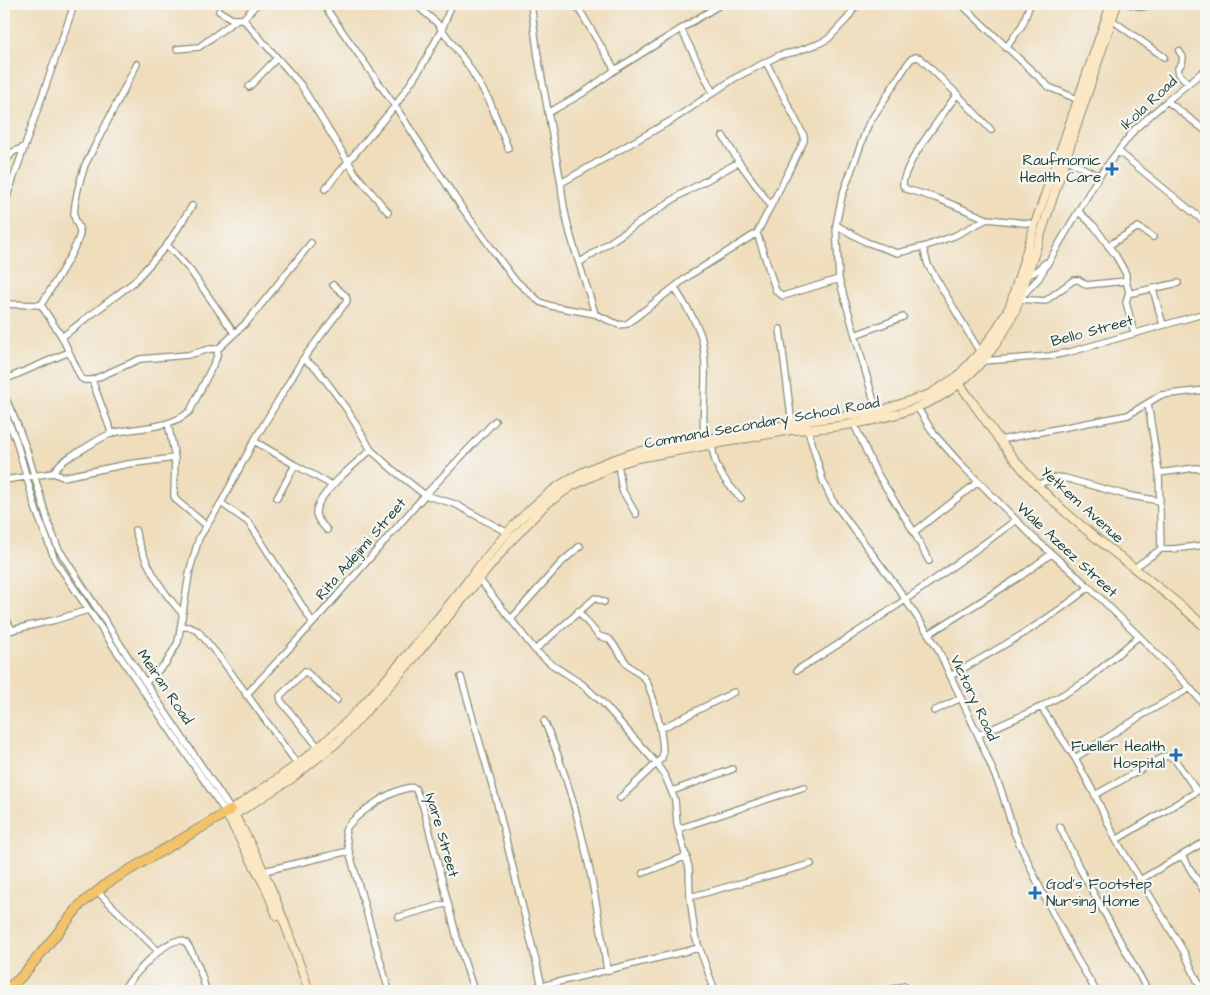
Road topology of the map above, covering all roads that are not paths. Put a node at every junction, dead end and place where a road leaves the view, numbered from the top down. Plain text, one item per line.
1 (257, 4) edge
2 (323, 4) edge
3 (415, 4) edge
4 (452, 4) edge
5 (530, 4) edge
6 (576, 4) edge
7 (721, 4) edge
8 (857, 4) edge
9 (961, 4) edge
10 (1030, 4) edge
11 (1111, 4) edge
12 (1117, 4) edge
13 (1130, 4) edge
14 (1151, 4) edge
15 (72, 11) dead end
16 (219, 11) dead end
17 (239, 20) junction
18 (1112, 20) junction
19 (442, 29) junction
20 (682, 29) junction
21 (1006, 48) junction
22 (177, 49) dead end
23 (1179, 51) dead end
24 (1164, 57) dead end
25 (276, 59) junction
26 (766, 62) junction
27 (137, 64) dead end
28 (1206, 69) edge
29 (615, 70) junction
30 (1188, 83) junction
31 (249, 87) dead end
32 (713, 93) junction
33 (957, 94) junction
34 (1079, 100) junction
35 (1166, 101) junction
36 (395, 106) junction
37 (548, 113) junction
38 (990, 130) dead end
39 (1206, 132) edge
40 (723, 136) dead end
41 (24, 147) junction
42 (508, 148) dead end
43 (1118, 151) junction
44 (1065, 159) junction
45 (349, 162) junction
46 (739, 162) junction
47 (4, 163) edge
48 (1099, 176) junction
49 (561, 182) junction
50 (325, 189) dead end
51 (4, 205) edge
52 (192, 206) dead end
53 (772, 206) junction
54 (388, 212) dead end
55 (1079, 212) junction
56 (987, 219) junction
57 (1206, 223) edge
58 (1035, 224) junction
59 (836, 225) junction
60 (757, 233) junction
61 (1154, 237) dead end
62 (311, 243) dead end
63 (167, 245) junction
64 (1108, 246) junction
65 (923, 247) junction
66 (1049, 260) junction
67 (579, 263) junction
68 (1024, 276) junction
69 (839, 279) junction
70 (1126, 282) junction
71 (1178, 284) dead end
72 (334, 285) dead end
73 (675, 288) junction
74 (1153, 289) junction
75 (1129, 292) junction
76 (1021, 298) junction
77 (4, 304) edge
78 (41, 305) junction
79 (1206, 313) edge
80 (596, 314) junction
81 (903, 318) dead end
82 (1163, 325) junction
83 (780, 329) dead end
84 (234, 333) junction
85 (1134, 333) junction
86 (855, 335) junction
87 (62, 337) junction
88 (218, 349) junction
89 (69, 352) junction
90 (980, 352) junction
91 (302, 359) junction
92 (982, 361) junction
93 (4, 380) edge
94 (92, 380) junction
95 (959, 383) junction
96 (1206, 390) edge
97 (4, 395) edge
98 (1148, 404) junction
99 (917, 407) junction
100 (4, 411) edge
101 (877, 412) junction
102 (495, 421) dead end
103 (168, 423) junction
104 (792, 424) junction
105 (854, 424) junction
106 (808, 430) junction
107 (112, 434) junction
108 (1000, 440) junction
109 (254, 441) junction
110 (708, 443) junction
111 (370, 450) junction
112 (637, 455) junction
113 (175, 458) junction
114 (618, 461) junction
115 (295, 465) junction
116 (1206, 469) edge
117 (53, 473) junction
118 (1159, 473) junction
119 (34, 474) junction
120 (27, 476) junction
121 (4, 480) edge
122 (978, 482) junction
123 (332, 485) junction
124 (1037, 485) junction
125 (425, 495) junction
126 (277, 498) dead end
127 (741, 498) dead end
128 (1160, 501) junction
129 (221, 503) junction
130 (636, 514) dead end
131 (1016, 520) junction
132 (206, 525) junction
133 (135, 530) dead end
134 (327, 530) dead end
135 (914, 532) junction
136 (508, 533) junction
137 (1206, 545) edge
138 (580, 546) dead end
139 (1161, 549) junction
140 (1050, 554) junction
141 (929, 561) dead end
142 (483, 568) junction
143 (1134, 568) junction
144 (479, 579) junction
145 (1089, 587) junction
146 (907, 600) junction
147 (604, 602) dead end
148 (88, 610) junction
149 (578, 611) junction
150 (182, 613) junction
151 (4, 615) edge
152 (512, 618) junction
153 (313, 623) junction
154 (181, 627) junction
155 (1206, 628) edge
156 (12, 630) junction
157 (4, 634) edge
158 (929, 634) junction
159 (1139, 636) junction
160 (535, 650) junction
161 (797, 670) dead end
162 (950, 676) junction
163 (461, 678) dead end
164 (146, 682) junction
165 (1190, 688) junction
166 (734, 692) dead end
167 (246, 695) junction
168 (961, 698) junction
169 (337, 700) dead end
170 (1041, 707) junction
171 (1206, 707) edge
172 (934, 711) dead end
173 (544, 721) dead end
174 (660, 729) junction
175 (978, 735) junction
176 (320, 748) junction
177 (1076, 758) junction
178 (656, 763) junction
179 (298, 765) junction
180 (733, 769) dead end
181 (206, 777) junction
182 (1206, 786) edge
183 (804, 787) dead end
184 (672, 791) junction
185 (1197, 791) junction
186 (1095, 795) junction
187 (620, 798) dead end
188 (230, 814) junction
189 (1060, 827) dead end
190 (678, 829) junction
191 (1116, 840) junction
192 (1206, 841) edge
193 (249, 848) junction
194 (350, 852) junction
195 (687, 856) junction
196 (1182, 856) junction
197 (811, 864) dead end
198 (264, 871) junction
199 (643, 873) dead end
200 (1140, 880) junction
201 (100, 894) junction
202 (1206, 894) edge
203 (690, 897) junction
204 (448, 903) junction
205 (399, 917) dead end
206 (699, 948) junction
207 (158, 951) junction
208 (606, 970) junction
209 (542, 986) junction
210 (904, 986) dead end
211 (714, 989) edge
212 (4, 991) edge
213 (12, 991) edge
214 (121, 991) edge
215 (206, 991) edge
216 (304, 991) edge
217 (309, 991) edge
218 (389, 991) edge
219 (474, 991) edge
220 (521, 991) edge
221 (707, 991) edge
222 (885, 991) edge
223 (1096, 991) edge
224 (1148, 991) edge
225 (1202, 991) edge

1 - 17 street
2 - 36 street
3 - 19 street
4 - 19 street
5 - 37 street
6 - 29 street
7 - 20 street
8 - 26 street
9 - 21 street
10 - 21 street
11 - 34 main road, Command Secondary School Road
12 - 18 main road, Command Secondary School Road
13 - 14 street
15 - 41 street
16 - 17 street
17 - 22 street
17 - 25 street
18 - 24 street
18 - 44 main road, Command Secondary School Road
19 - 36 street
19 - 42 street
20 - 29 street
20 - 32 street
21 - 34 street
23 - 30 street
25 - 31 street
25 - 45 street
26 - 32 street
26 - 53 street
27 - 78 street
28 - 30 street, Ikola Road
29 - 37 street
30 - 35 street, Ikola Road
32 - 49 street
33 - 38 street
33 - 56 street
33 - 59 street
34 - 58 main road, Command Secondary School Road
35 - 39 street
35 - 43 street, Ikola Road
36 - 45 street
36 - 80 street
37 - 49 street
40 - 46 street
41 - 47 street
41 - 51 street
43 - 48 street, Ikola Road
43 - 57 street
44 - 48 street
44 - 68 main road, Command Secondary School Road
45 - 50 street
45 - 54 street
46 - 53 street
46 - 67 street
48 - 55 street, Ikola Road
49 - 67 street
52 - 63 street
53 - 60 street
55 - 64 street
55 - 66 street, Ikola Road
56 - 58 street
56 - 65 street
58 - 68 main road, Command Secondary School Road
59 - 65 street
59 - 69 street
60 - 69 street
60 - 73 street
61 - 64 street
62 - 84 street
63 - 84 street
63 - 87 street
64 - 70 street
65 - 90 street
66 - 68 street
66 - 76 street, Ikola Road
67 - 80 street
68 - 76 main road, Command Secondary School Road
68 - 90 main road, Command Secondary School Road
69 - 86 street
70 - 75 street
70 - 76 street
71 - 74 street
72 - 91 street
73 - 80 street
73 - 110 street
74 - 75 street
74 - 82 street
75 - 85 street
76 - 92 main road, Command Secondary School Road
77 - 78 street
78 - 87 street
79 - 82 street, Bello Street
81 - 86 street
82 - 85 street, Bello Street
83 - 104 street
84 - 88 street
85 - 92 street, Bello Street
86 - 101 street
87 - 89 street
88 - 94 street
88 - 103 street
89 - 93 street
89 - 94 street
90 - 101 main road, Command Secondary School Road
91 - 109 street
91 - 111 street
92 - 95 main road, Command Secondary School Road
94 - 107 street
95 - 99 main road, Command Secondary School Road
95 - 108 main road, Yetkem Avenue
96 - 98 street
97 - 119 street, Meiran Road
98 - 108 street
98 - 118 street
99 - 105 main road, Command Secondary School Road
99 - 122 street, Wale Azeez Street
100 - 120 street, Meiran Road
101 - 104 main road, Command Secondary School Road
102 - 125 street, Rita Adejimi Street
103 - 107 street
103 - 113 street
104 - 110 main road, Command Secondary School Road
105 - 106 main road, Command Secondary School Road
105 - 135 street
106 - 110 main road, Command Secondary School Road
106 - 146 street, Victory Road
107 - 117 street
108 - 124 main road, Yetkem Avenue
109 - 115 street
109 - 129 street
110 - 112 main road, Command Secondary School Road
110 - 127 street
111 - 123 street
111 - 125 street
112 - 114 main road, Command Secondary School Road
112 - 114 main road, Command Secondary School Road
113 - 117 street
113 - 132 street
114 - 130 street
114 - 136 main road
114 - 142 main road
115 - 123 street
115 - 126 street
116 - 118 street
117 - 119 street
118 - 128 street
119 - 120 street
119 - 164 street, Meiran Road
120 - 121 street
120 - 148 street, Meiran Road
122 - 131 street, Wale Azeez Street
122 - 135 street
123 - 134 street
124 - 128 street
124 - 143 main road, Yetkem Avenue
125 - 136 street
125 - 153 street, Rita Adejimi Street
128 - 139 street
129 - 132 street
129 - 153 street
131 - 140 street, Wale Azeez Street
131 - 146 street
132 - 150 street
133 - 150 street
135 - 141 street
136 - 142 main road
137 - 139 street
138 - 152 street
139 - 143 street
140 - 145 street, Wale Azeez Street
140 - 158 street
142 - 144 main road
142 - 176 main road
143 - 155 main road, Yetkem Avenue
144 - 152 street
144 - 188 main road
145 - 159 street, Wale Azeez Street
145 - 162 street
146 - 158 street, Victory Road
146 - 161 street
147 - 149 street
148 - 156 street
148 - 181 street, Meiran Road
149 - 160 street
149 - 174 street
150 - 154 street
151 - 156 street
152 - 160 street
153 - 167 street, Rita Adejimi Street
154 - 164 street
154 - 167 street
156 - 157 street
158 - 162 street, Victory Road
159 - 165 street, Wale Azeez Street
159 - 170 street
160 - 178 street
162 - 168 street, Victory Road
163 - 209 street
164 - 181 street, Meiran Road
165 - 171 street, Wale Azeez Street
165 - 177 street
166 - 174 street
167 - 179 street
168 - 172 street
168 - 175 street, Victory Road
169 - 176 street
170 - 175 street
170 - 177 street
173 - 208 street
174 - 178 street
175 - 223 street, Victory Road
176 - 179 main road
177 - 186 street
178 - 184 street
178 - 187 street
179 - 188 main road
180 - 184 street
181 - 188 street, Meiran Road
182 - 185 street
183 - 190 street
184 - 190 street
185 - 186 street
185 - 191 street
186 - 191 street
188 - 193 main road, Meiran Road
188 - 201 main road
188 - 212 main road
189 - 224 street
190 - 195 street
191 - 200 street
192 - 196 street
193 - 198 main road, Meiran Road
193 - 216 main road, Meiran Road
194 - 198 street
194 - 204 street, Iyare Street
194 - 218 street
195 - 199 street
195 - 203 street
196 - 200 street
196 - 202 street
197 - 203 street
198 - 217 main road, Meiran Road
200 - 225 street
201 - 207 street
201 - 213 main road
203 - 206 street
204 - 205 street
204 - 219 street, Iyare Street
206 - 208 street
206 - 211 street
207 - 214 street
207 - 215 street
208 - 209 street
209 - 220 street
210 - 222 street
211 - 221 street

